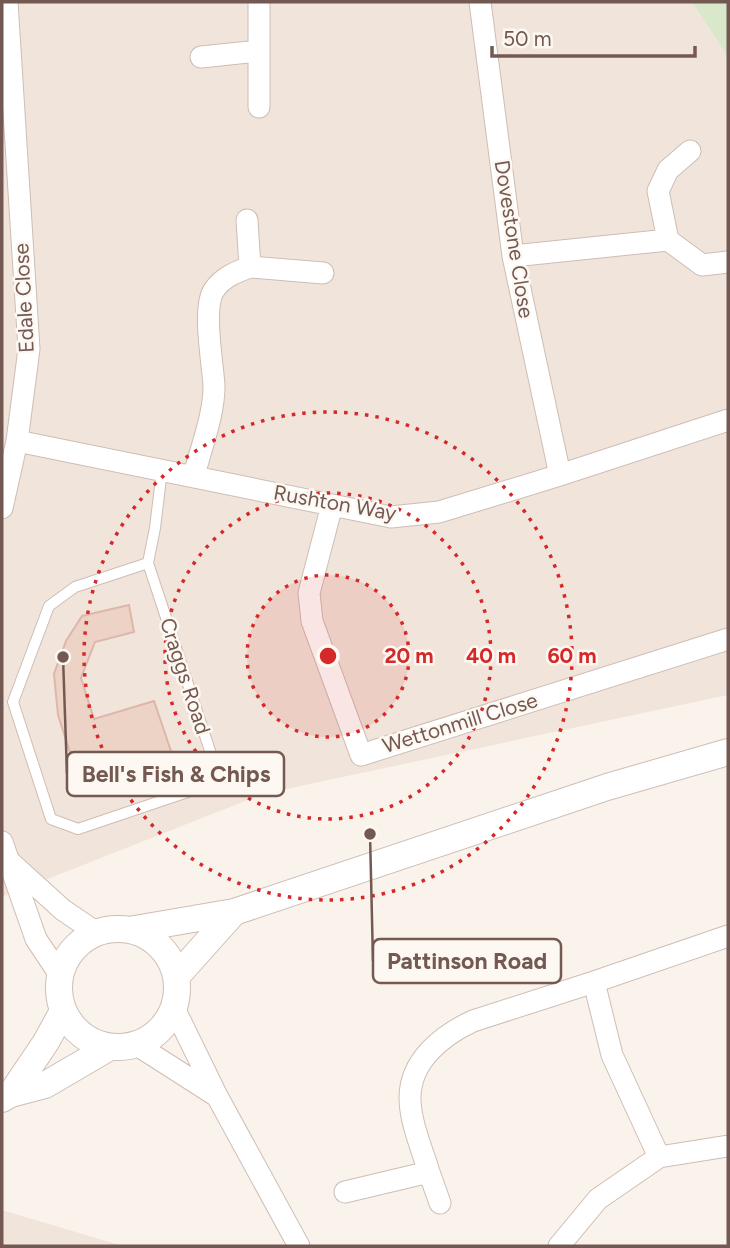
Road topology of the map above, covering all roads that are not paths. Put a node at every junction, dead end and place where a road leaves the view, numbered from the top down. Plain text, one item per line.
1 (7, 2) edge
2 (259, 2) edge
3 (480, 2) edge
4 (259, 51) junction
5 (201, 57) dead end
6 (259, 107) dead end
7 (690, 151) dead end
8 (247, 220) dead end
9 (668, 240) junction
10 (513, 256) junction
11 (728, 262) edge
12 (250, 267) junction
13 (323, 273) dead end
14 (728, 420) edge
15 (17, 441) junction
16 (162, 470) junction
17 (560, 475) junction
18 (194, 476) junction
19 (332, 505) junction
20 (2, 508) edge
21 (148, 563) junction
22 (728, 639) edge
23 (728, 752) edge
24 (5, 851) edge
25 (234, 912) junction
26 (128, 930) junction
27 (97, 933) junction
28 (728, 936) edge
29 (60, 975) junction
30 (176, 977) junction
31 (594, 982) junction
32 (174, 1008) junction
33 (63, 1011) junction
34 (137, 1045) junction
35 (110, 1047) junction
36 (217, 1096) junction
37 (6, 1097) edge
38 (728, 1146) edge
39 (659, 1157) junction
40 (429, 1172) junction
41 (345, 1192) dead end
42 (440, 1203) dead end
43 (299, 1246) edge
44 (559, 1246) edge

1 - 15 street, Edale Close
2 - 4 street
3 - 10 street, Dovestone Close
4 - 5 street
4 - 6 street
7 - 9 street
8 - 12 street
9 - 10 street
9 - 11 street
10 - 17 street, Dovestone Close
12 - 13 street
12 - 18 street
14 - 17 street, Rushton Way
15 - 16 street, Rushton Way
15 - 20 street, Edale Close
16 - 18 street, Rushton Way
16 - 21 lane
17 - 19 street, Rushton Way
18 - 19 street, Rushton Way
19 - 22 street, Wettonmill Close
21 - 21 lane, Craggs Road
23 - 25 street
24 - 27 street
24 - 29 street
25 - 26 street
25 - 30 street
26 - 27 street
26 - 30 street
27 - 29 street
28 - 31 street
29 - 33 street
30 - 32 street
31 - 39 street
31 - 40 street
32 - 34 street
32 - 36 street
33 - 35 street
33 - 37 street
34 - 35 street
34 - 36 street
35 - 37 street
36 - 43 street
38 - 39 street
39 - 44 street
40 - 41 street
40 - 42 street

